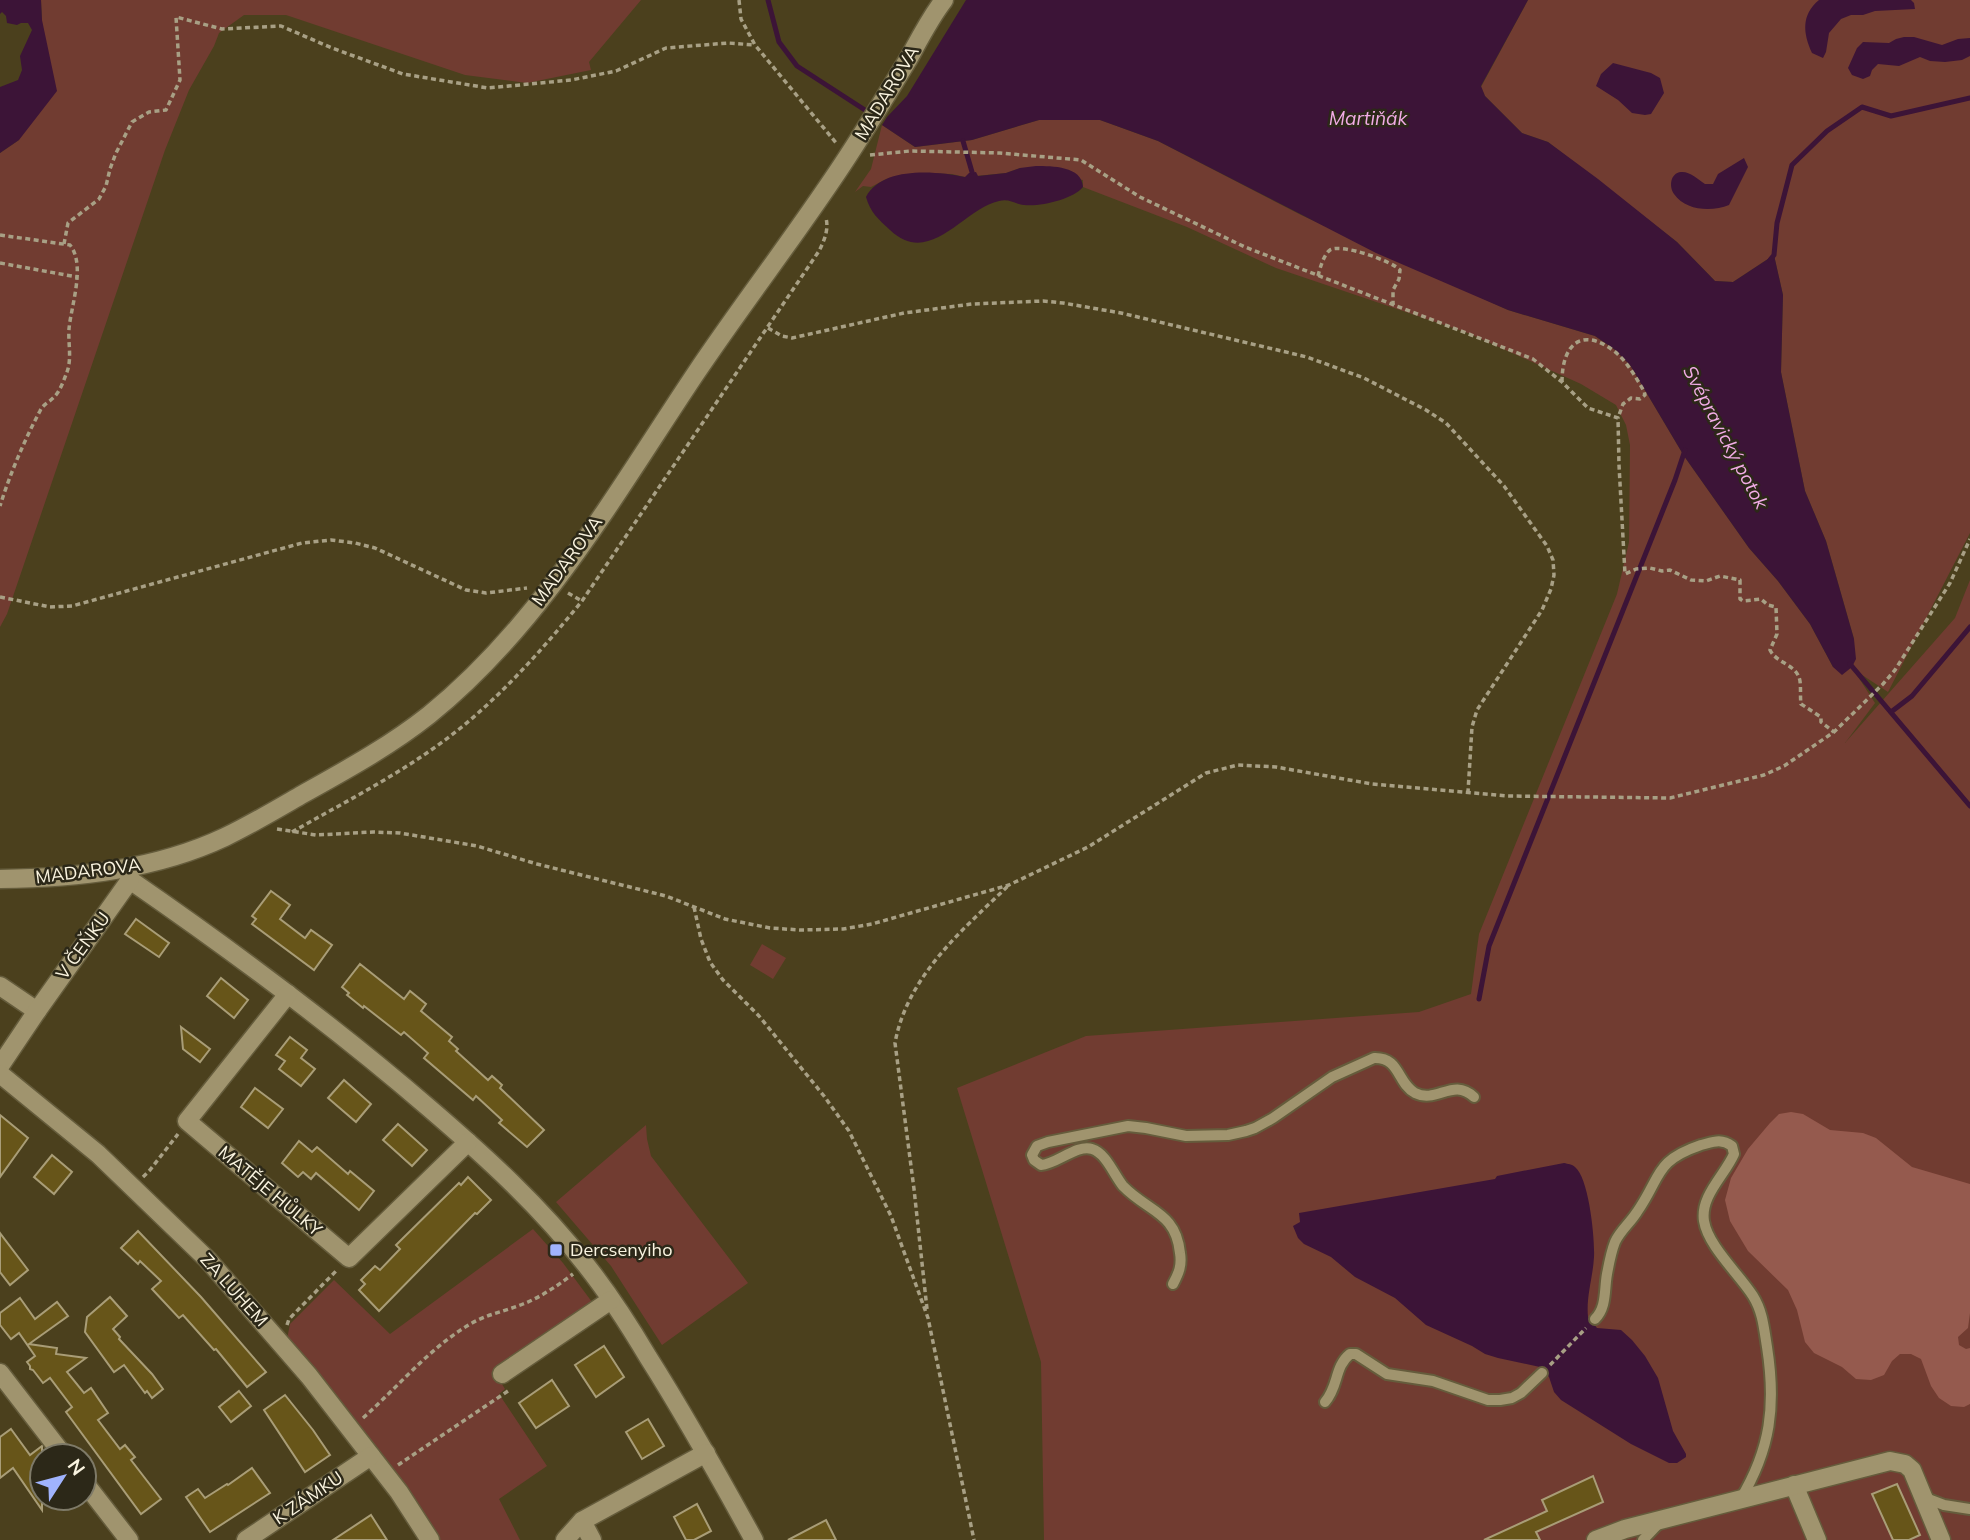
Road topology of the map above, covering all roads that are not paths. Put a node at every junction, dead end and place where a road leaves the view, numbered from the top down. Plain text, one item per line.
1 (944, 0) edge
2 (129, 875) junction
3 (0, 879) edge
4 (0, 986) edge
5 (288, 994) junction
6 (37, 1011) junction
7 (0, 1066) edge
8 (0, 1074) edge
9 (1474, 1097) dead end
10 (468, 1142) junction
11 (1173, 1284) dead end
12 (611, 1300) junction
13 (1595, 1319) road end
14 (0, 1373) edge
15 (1542, 1373) road end
16 (506, 1382) road end
17 (1325, 1402) dead end
18 (53, 1442) edge
19 (706, 1452) junction
20 (371, 1456) junction
21 (1794, 1485) junction
22 (1922, 1497) junction
23 (98, 1500) edge
24 (1740, 1500) junction
25 (1970, 1510) edge
26 (1663, 1519) junction
27 (582, 1521) junction
28 (129, 1540) edge
29 (246, 1540) edge
30 (430, 1540) edge
31 (565, 1540) edge
32 (592, 1540) edge
33 (754, 1540) edge
34 (1596, 1540) edge
35 (1643, 1540) edge
36 (1818, 1540) edge
37 (1941, 1540) edge

1 - 2 street, MADAROVA
2 - 3 street, MADAROVA
2 - 5 street
2 - 6 street, V ČEŇKU
4 - 6 street
5 - 10 street
5 - 10 street, MATĚJE HŮLKY
6 - 7 street, V ČEŇKU
8 - 20 street, ZA LUHEM
9 - 11 lane
10 - 12 street
12 - 16 street
12 - 19 street
13 - 24 lane
14 - 18 street
15 - 17 lane
19 - 27 street
19 - 33 street
20 - 29 street, K ZÁMKU
20 - 30 street, ZA LUHEM
21 - 22 street
21 - 24 street
21 - 36 street
22 - 25 lane
22 - 37 street
23 - 28 street
24 - 26 street
26 - 34 street
26 - 35 lane
27 - 31 street
27 - 32 street

